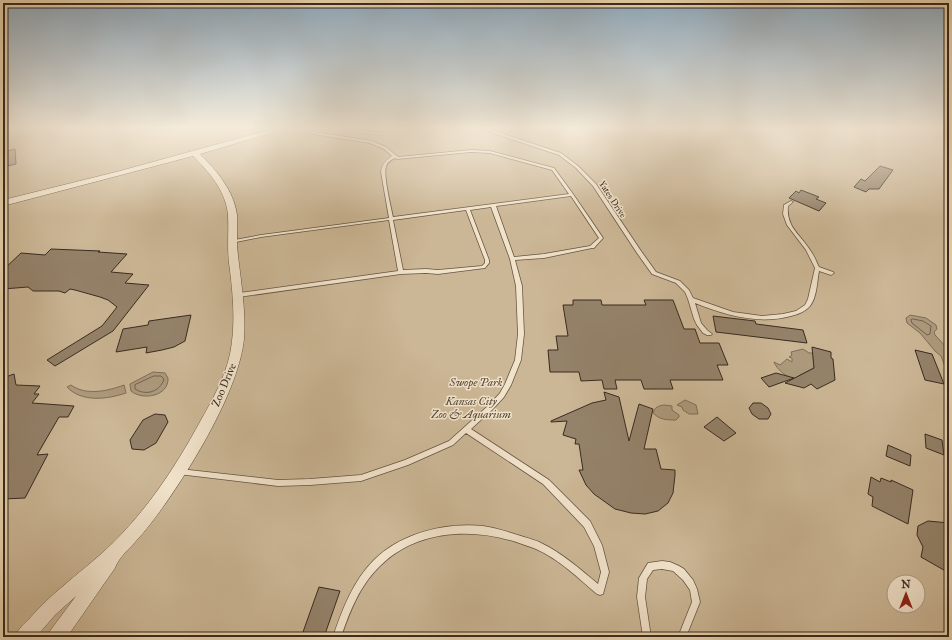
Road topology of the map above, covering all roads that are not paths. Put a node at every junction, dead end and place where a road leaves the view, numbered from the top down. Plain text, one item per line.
1 (180, 157) edge
2 (198, 157) edge
3 (393, 157) edge
4 (396, 157) edge
5 (409, 157) edge
6 (509, 157) edge
7 (564, 157) edge
8 (572, 195) junction
9 (791, 202) dead end
10 (3, 203) edge
11 (493, 205) junction
12 (468, 208) junction
13 (391, 219) junction
14 (231, 242) junction
15 (512, 259) junction
16 (817, 268) junction
17 (401, 272) junction
18 (831, 273) dead end
19 (239, 295) junction
20 (691, 299) junction
21 (710, 334) dead end
22 (466, 430) junction
23 (179, 472) junction
24 (116, 551) junction
25 (24, 637) edge
26 (56, 637) edge
27 (337, 637) edge
28 (647, 637) edge
29 (682, 637) edge

1 - 10 street
2 - 14 street, Zoo Drive
3 - 13 lane
4 - 5 lane
6 - 8 lane
7 - 20 lane, Yates Drive
8 - 11 lane
8 - 15 lane
9 - 16 lane
11 - 12 lane
11 - 15 lane
12 - 13 lane
12 - 17 lane
13 - 14 lane
13 - 17 lane
14 - 19 street, Zoo Drive
15 - 22 lane
16 - 18 lane
16 - 20 lane
17 - 19 lane
19 - 23 street, Zoo Drive
20 - 21 lane
22 - 23 lane
22 - 27 lane
23 - 24 street, Zoo Drive
24 - 25 street, Zoo Drive
24 - 26 street, Zoo Drive
28 - 29 lane

